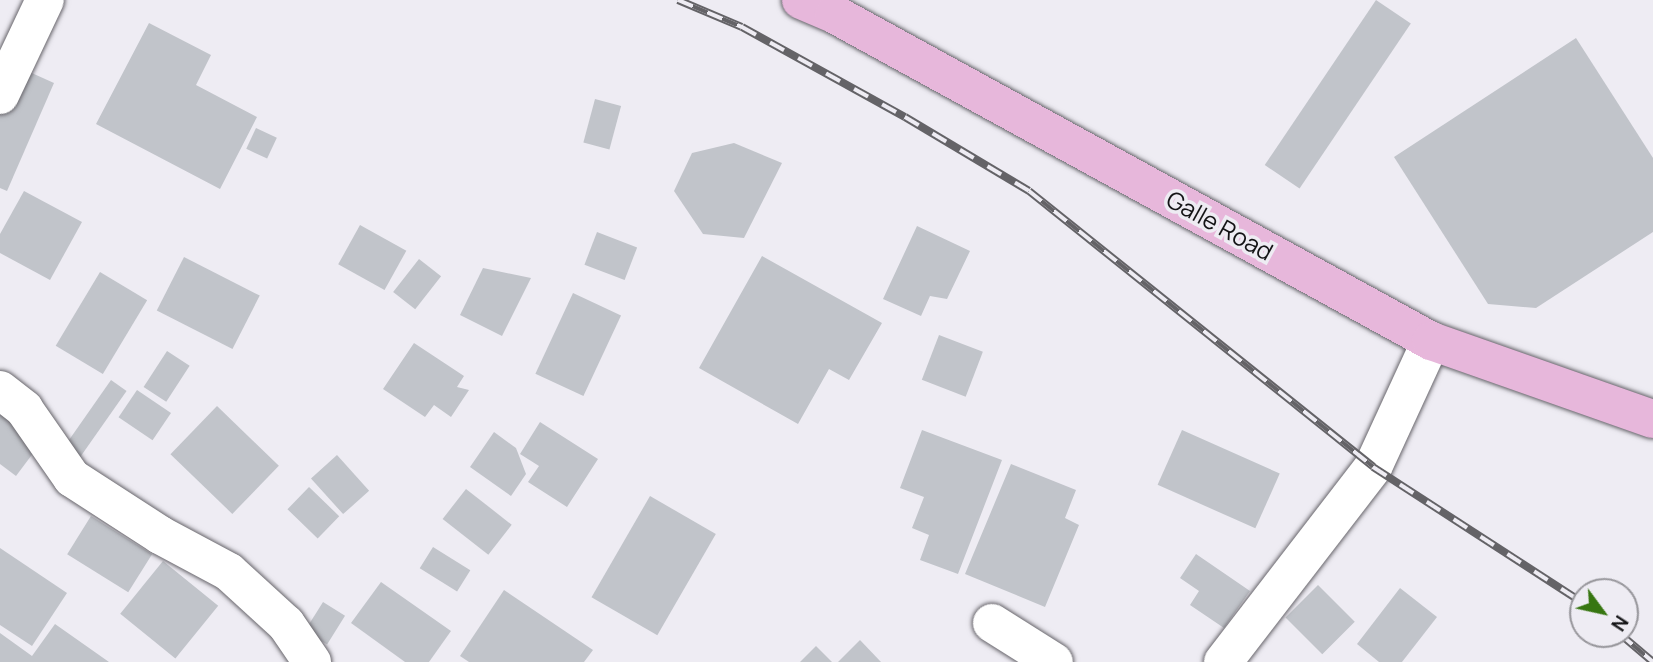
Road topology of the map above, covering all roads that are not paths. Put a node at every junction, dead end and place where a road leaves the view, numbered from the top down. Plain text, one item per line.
1 (44, 0) edge
2 (801, 0) edge
3 (0, 94) edge
4 (1431, 341) junction
5 (0, 390) edge
6 (1653, 419) edge
7 (992, 623) dead end
8 (312, 662) edge
9 (1054, 662) edge
10 (1223, 662) edge

1 - 3 street
2 - 4 highway, Galle Road
4 - 6 highway, Galle Road
4 - 10 street
5 - 8 street
7 - 9 street

